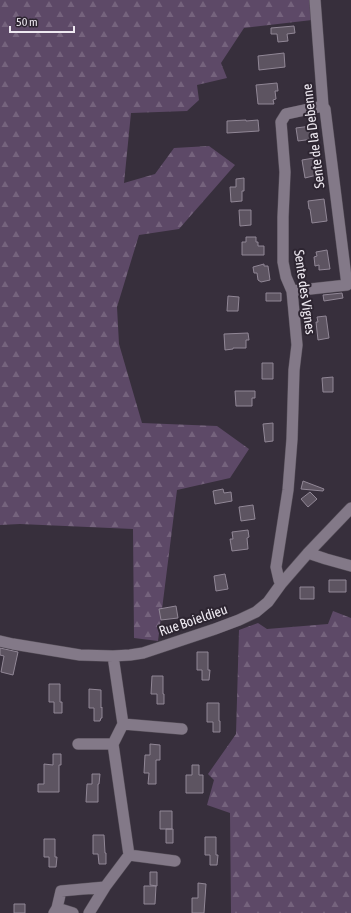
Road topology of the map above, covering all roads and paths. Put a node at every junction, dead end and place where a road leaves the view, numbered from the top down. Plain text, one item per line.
1 (315, 0) edge
2 (323, 106) junction
3 (292, 291) junction
4 (351, 508) edge
5 (308, 553) junction
6 (351, 566) edge
7 (281, 584) junction
8 (0, 641) edge
9 (113, 656) junction
10 (123, 724) junction
11 (182, 729) dead end
12 (78, 744) dead end
13 (113, 744) junction
14 (129, 855) junction
15 (175, 861) dead end
16 (105, 887) junction
17 (55, 911) edge
18 (73, 913) edge
19 (89, 913) edge

1 - 2 street, Sente de la Debenne
2 - 3 street, Sente des Vignes
2 - 3 street, Sente de la Debenne
3 - 7 street, Sente des Vignes
4 - 5 street, Rue Boieldieu
5 - 6 street
5 - 7 street, Rue Boieldieu
7 - 9 street, Rue Boieldieu
8 - 9 street, Rue Boieldieu
9 - 10 street
10 - 11 street
10 - 13 street
12 - 13 street
13 - 14 street
14 - 15 street
14 - 16 street
16 - 17 street
16 - 19 street
17 - 18 street

